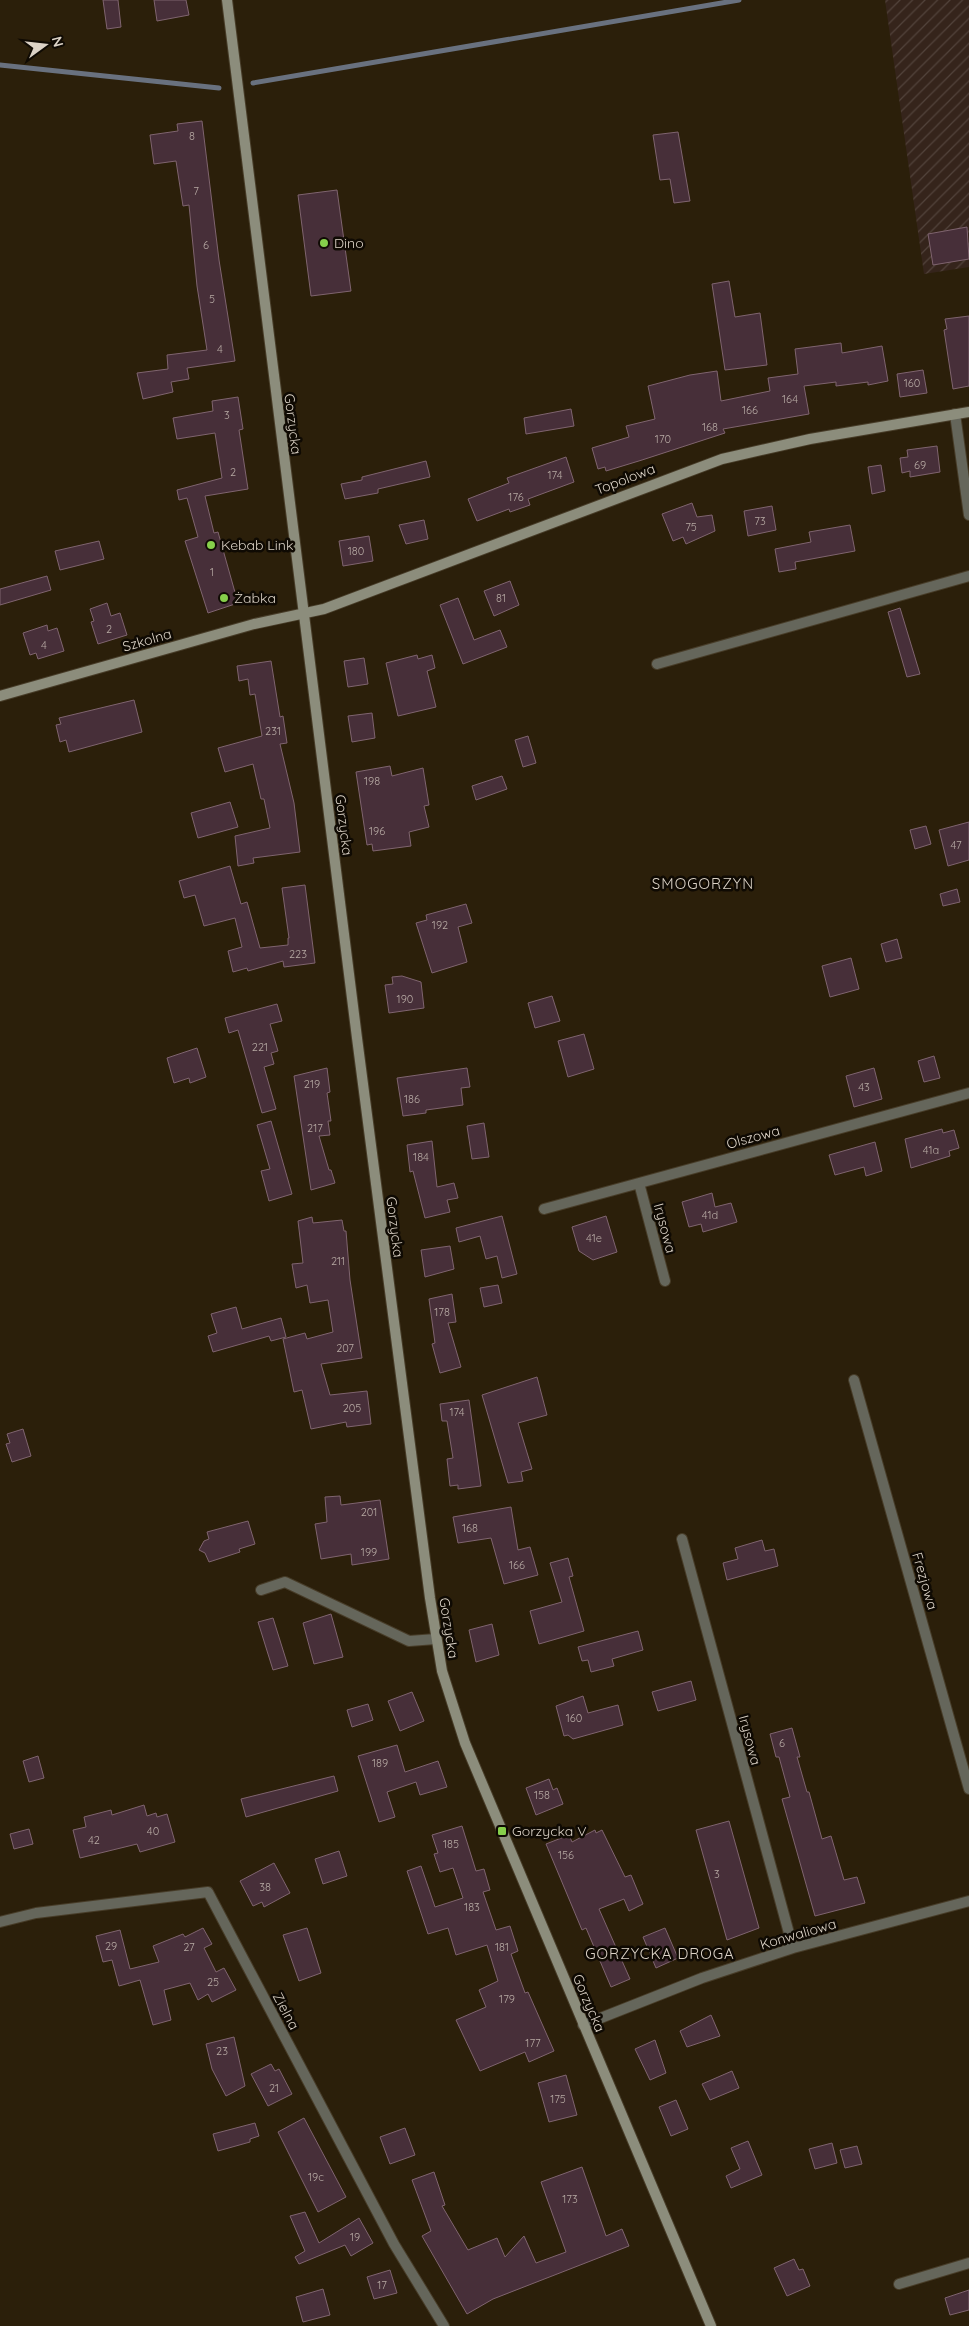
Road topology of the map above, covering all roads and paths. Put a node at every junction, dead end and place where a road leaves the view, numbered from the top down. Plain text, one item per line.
1 (226, 0) edge
2 (969, 412) edge
3 (955, 414) junction
4 (969, 515) edge
5 (969, 576) edge
6 (303, 614) junction
7 (658, 664) dead end
8 (0, 696) edge
9 (969, 1093) edge
10 (639, 1183) junction
11 (544, 1209) dead end
12 (665, 1280) dead end
13 (854, 1380) dead end
14 (682, 1539) dead end
15 (261, 1590) dead end
16 (436, 1639) junction
17 (969, 1789) edge
18 (969, 1901) edge
19 (0, 1922) edge
20 (793, 1948) junction
21 (583, 2025) junction
22 (969, 2263) edge
23 (899, 2284) dead end
24 (444, 2326) edge
25 (711, 2326) edge

1 - 6 street, Gorzycka
2 - 3 street, Topolowa
3 - 4 street
3 - 6 street, Topolowa
5 - 7 street
6 - 8 street, Szkolna
6 - 16 street, Gorzycka
9 - 10 street, Olszowa
10 - 11 street, Olszowa
10 - 12 street, Irysowa
13 - 17 street, Frezjowa
14 - 20 street, Irysowa
15 - 16 street
16 - 21 street, Gorzycka
18 - 20 street, Konwaliowa
19 - 24 street, Zielna
20 - 21 street, Konwaliowa
21 - 25 street, Gorzycka
22 - 23 street

